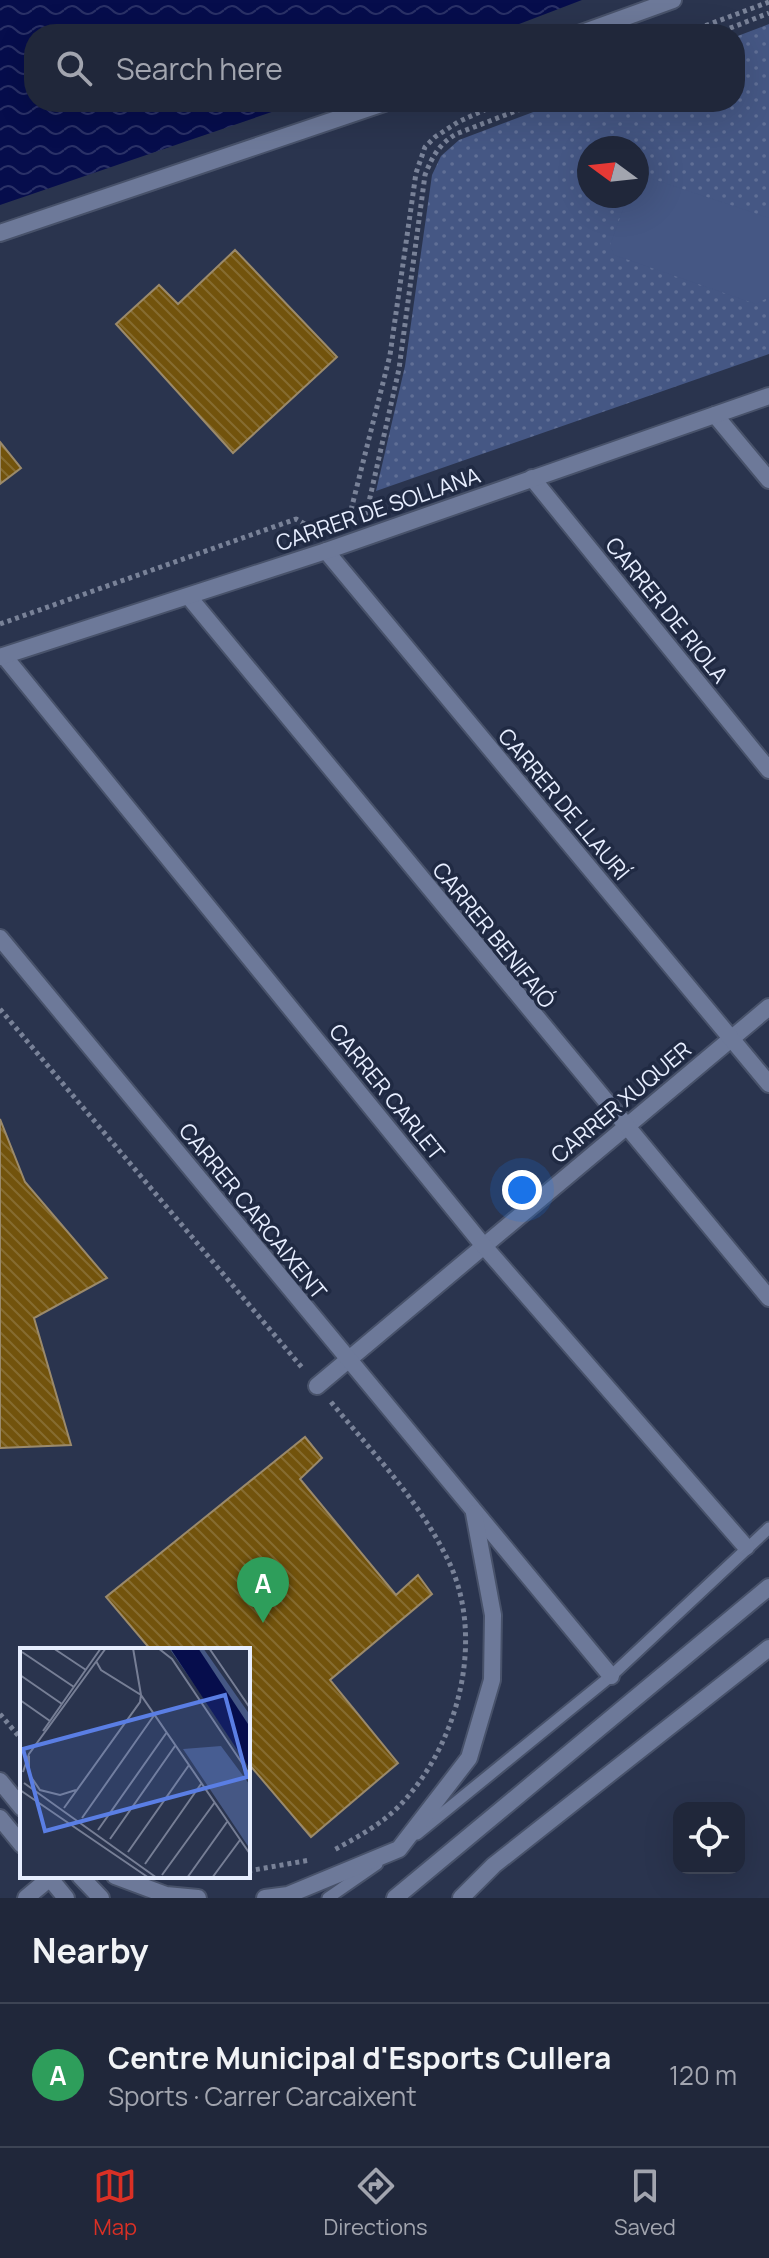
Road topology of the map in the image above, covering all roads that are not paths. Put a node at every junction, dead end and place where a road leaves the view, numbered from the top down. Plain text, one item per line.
1 (673, 0) edge
2 (607, 24) edge
3 (357, 112) edge
4 (0, 233) edge
5 (769, 396) edge
6 (715, 415) junction
7 (532, 478) junction
8 (769, 480) edge
9 (326, 551) junction
10 (189, 597) junction
11 (2, 657) edge
12 (769, 770) edge
13 (0, 938) edge
14 (769, 1007) edge
15 (731, 1039) junction
16 (769, 1084) edge
17 (625, 1128) junction
18 (483, 1245) junction
19 (769, 1298) edge
20 (347, 1360) junction
21 (317, 1386) road end
22 (474, 1512) junction
23 (769, 1528) edge
24 (746, 1547) junction
25 (769, 1587) edge
26 (769, 1648) edge
27 (611, 1676) junction
28 (0, 1781) edge
29 (20, 1806) edge
30 (0, 1818) edge
31 (20, 1843) edge
32 (399, 1849) junction
33 (48, 1878) edge
34 (50, 1878) edge
35 (82, 1878) edge
36 (120, 1878) edge
37 (26, 1898) edge
38 (66, 1898) edge
39 (101, 1898) edge
40 (198, 1898) edge
41 (265, 1898) edge
42 (328, 1898) edge
43 (395, 1898) edge
44 (461, 1898) edge

1 - 2 street
3 - 4 street
5 - 6 street, CARRER DE SOLLANA
6 - 7 street, CARRER DE SOLLANA
6 - 8 street
7 - 9 street, CARRER DE SOLLANA
7 - 12 street, CARRER DE RIOLA
9 - 10 street, CARRER DE SOLLANA
9 - 15 street, CARRER DE LLAURÍ
10 - 11 street, CARRER DE SOLLANA
10 - 17 street, CARRER BENIFAIÓ
11 - 18 street, CARRER CARLET
13 - 20 street, CARRER CARCAIXENT
14 - 15 street, CARRER XUQUER
15 - 16 street, CARRER DE LLAURÍ
15 - 17 street, CARRER XUQUER
17 - 18 street, CARRER XUQUER
17 - 19 street, CARRER BENIFAIÓ
18 - 20 street, CARRER XUQUER
18 - 24 street, CARRER CARLET
20 - 21 street, CARRER XUQUER
20 - 22 street, CARRER CARCAIXENT
22 - 27 street, CARRER CARCAIXENT
22 - 32 street, CARRER CARCAIXENT
23 - 24 lane
24 - 27 lane
25 - 43 street
26 - 44 street
27 - 32 lane
28 - 29 street
30 - 31 street
32 - 41 street
32 - 42 lane
33 - 37 street
34 - 38 street
35 - 39 street
36 - 40 street

